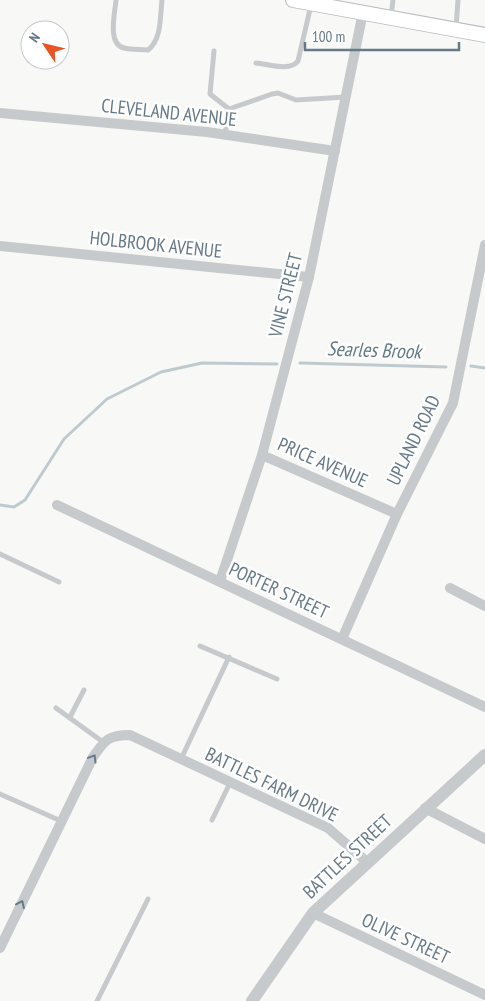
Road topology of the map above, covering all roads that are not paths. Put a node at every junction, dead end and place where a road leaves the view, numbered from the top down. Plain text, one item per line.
1 (116, 0) edge
2 (162, 0) edge
3 (294, 0) edge
4 (393, 0) edge
5 (458, 0) edge
6 (312, 2) junction
7 (363, 12) junction
8 (391, 17) junction
9 (456, 28) junction
10 (485, 35) edge
11 (214, 51) dead end
12 (256, 63) dead end
13 (347, 97) junction
14 (229, 109) junction
15 (0, 113) edge
16 (225, 135) junction
17 (335, 151) junction
18 (485, 245) edge
19 (0, 246) edge
20 (309, 277) junction
21 (262, 455) junction
22 (57, 505) dead end
23 (397, 514) junction
24 (0, 554) edge
25 (220, 581) junction
26 (59, 582) dead end
27 (450, 588) dead end
28 (485, 606) edge
29 (342, 639) junction
30 (200, 646) dead end
31 (229, 657) junction
32 (277, 679) dead end
33 (84, 690) dead end
34 (485, 707) edge
35 (56, 708) dead end
36 (70, 717) junction
37 (103, 742) junction
38 (485, 755) edge
39 (181, 760) junction
40 (230, 783) junction
41 (0, 794) edge
42 (425, 808) junction
43 (212, 820) dead end
44 (61, 821) junction
45 (485, 839) edge
46 (368, 863) junction
47 (148, 899) dead end
48 (313, 913) junction
49 (3, 935) edge
50 (0, 948) edge
51 (485, 995) edge
52 (97, 1001) edge
53 (252, 1001) edge

1 - 2 lane
3 - 6 main road
4 - 8 lane
5 - 9 lane
6 - 7 main road
6 - 12 lane
7 - 8 main road
7 - 13 street, VINE STREET
8 - 9 main road
9 - 10 main road
11 - 14 lane
13 - 14 lane
13 - 17 street, VINE STREET
14 - 16 lane
15 - 16 street, CLEVELAND AVENUE
16 - 17 street, CLEVELAND AVENUE
17 - 20 street, VINE STREET
18 - 23 street, UPLAND ROAD
19 - 20 street, HOLBROOK AVENUE
20 - 21 street, VINE STREET
21 - 23 street, PRICE AVENUE
21 - 25 street, VINE STREET
22 - 25 street, PORTER STREET
23 - 29 street, UPLAND ROAD
24 - 26 lane
25 - 29 street, PORTER STREET
27 - 28 street
29 - 34 street, PORTER STREET
30 - 31 lane
31 - 32 lane
31 - 39 lane, BATTLES FARM DRIVE
33 - 36 lane
35 - 36 lane
36 - 37 lane
37 - 39 street, BATTLES FARM DRIVE
44 -> 37 street
38 - 42 street, BATTLES STREET
39 - 40 street, BATTLES FARM DRIVE
40 - 43 lane
40 - 46 street, BATTLES FARM DRIVE
41 - 44 lane
42 - 45 street
42 - 46 street, BATTLES STREET
49 -> 44 street
46 - 48 street, BATTLES STREET
47 - 52 lane
48 - 51 street, OLIVE STREET
48 - 53 street, BATTLES STREET
49 - 50 street

